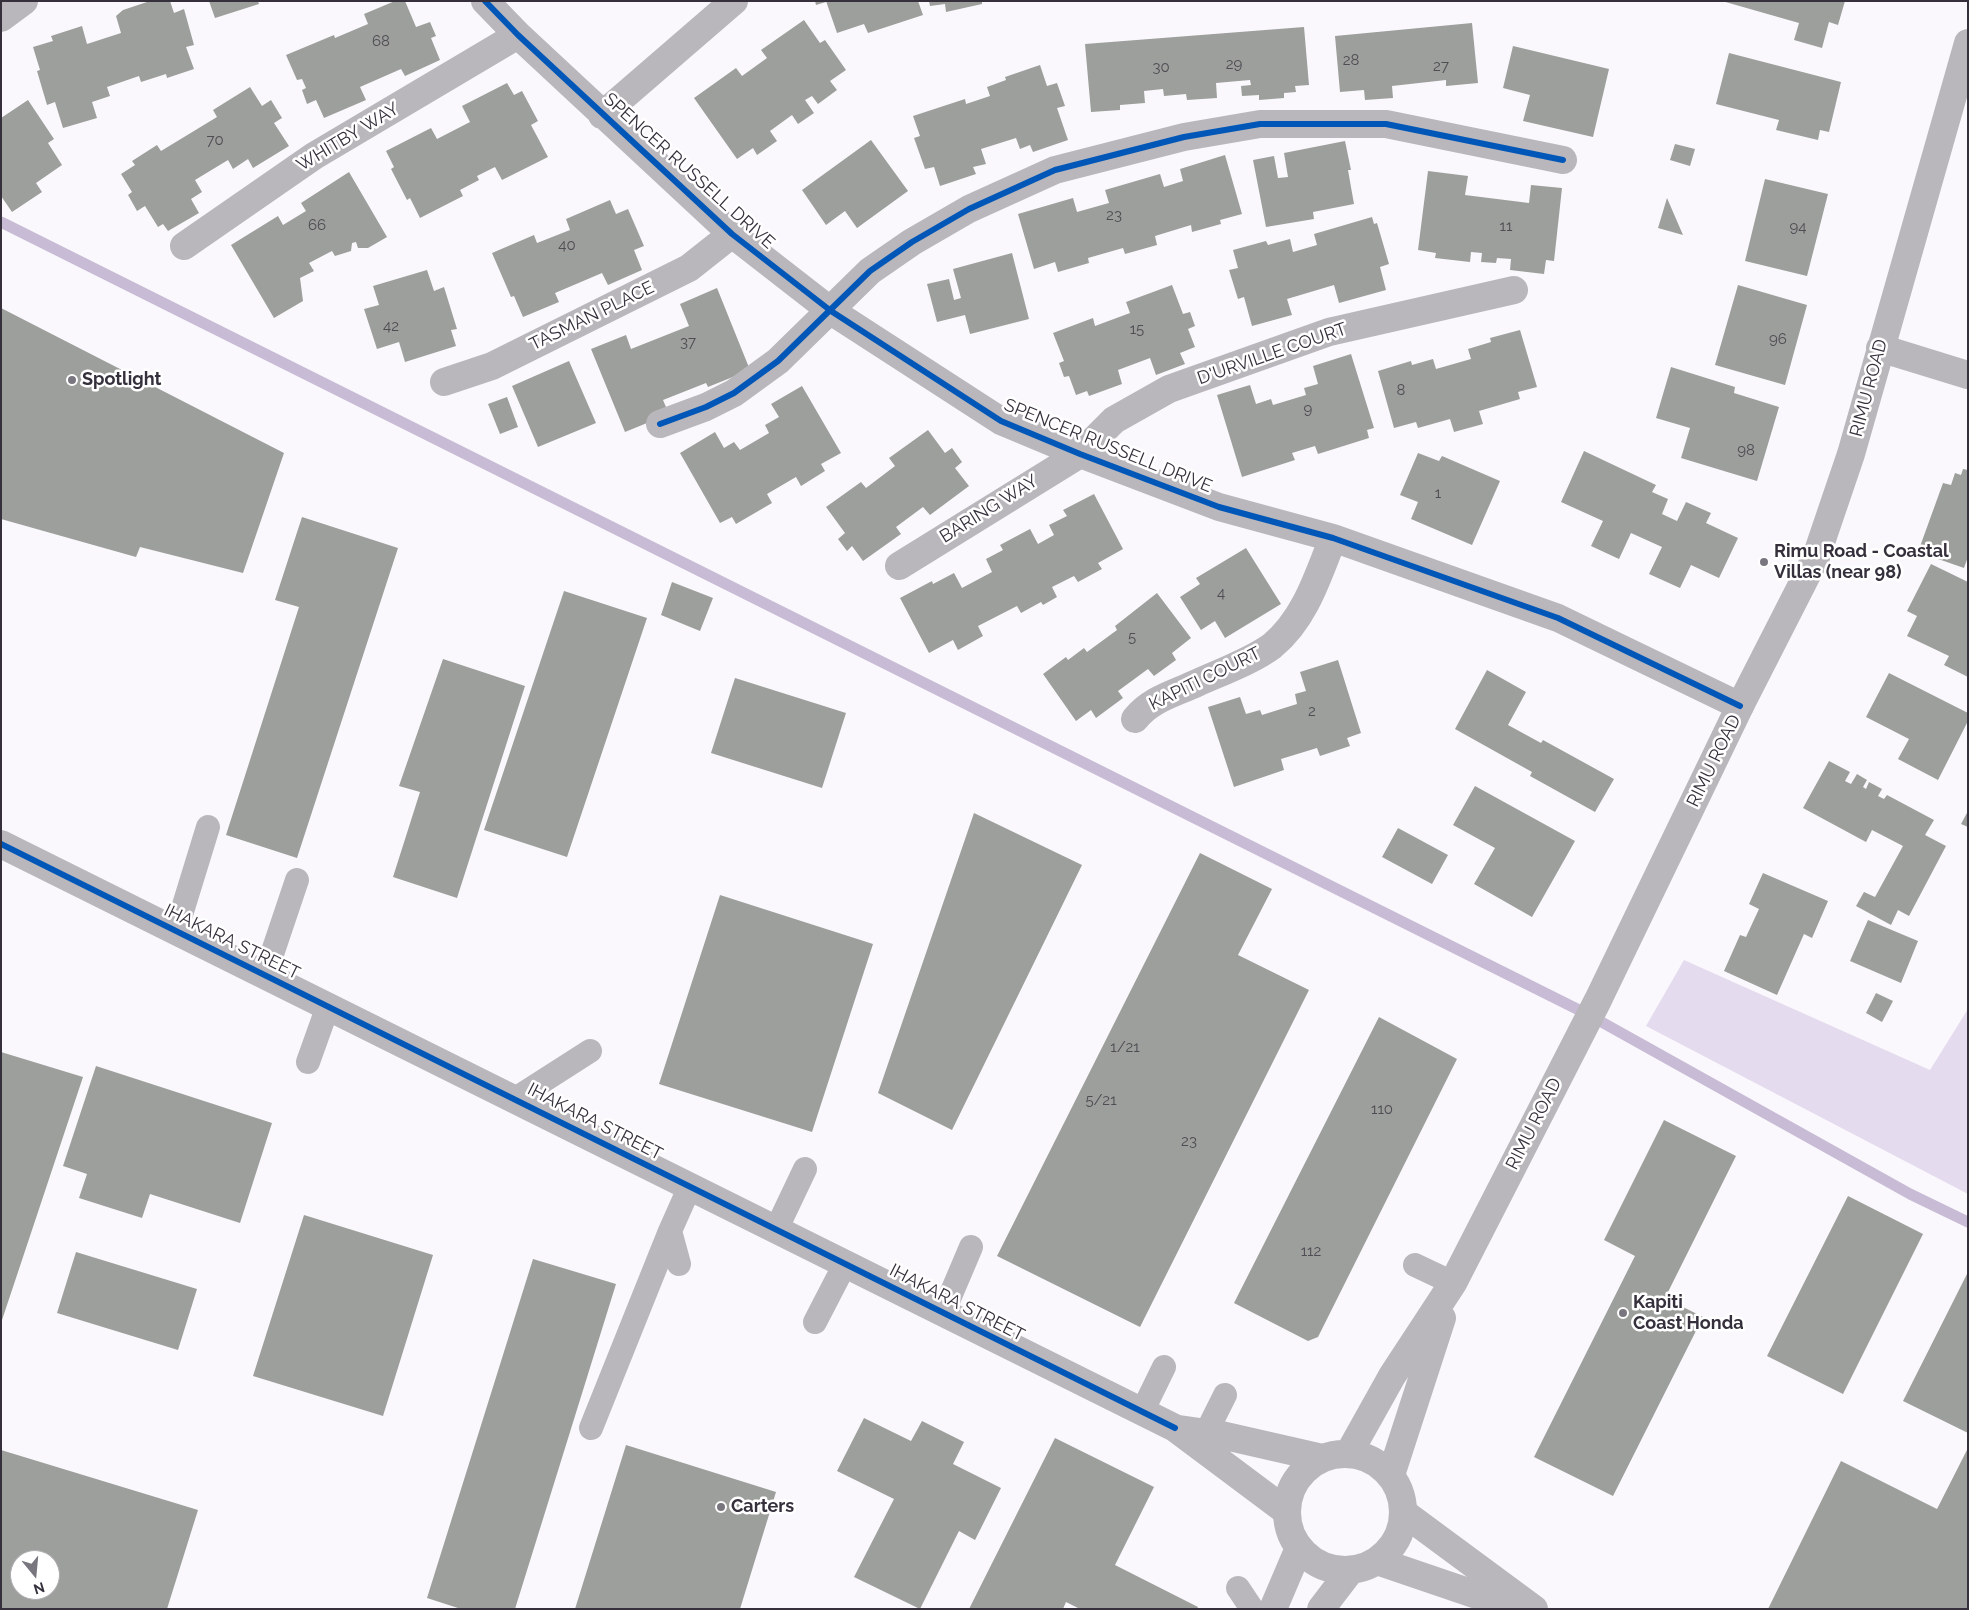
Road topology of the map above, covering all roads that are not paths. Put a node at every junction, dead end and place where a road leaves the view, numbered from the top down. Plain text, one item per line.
1 (24, 1) edge
2 (485, 1) edge
3 (734, 1) edge
4 (1, 18) edge
5 (518, 35) junction
6 (1968, 43) edge
7 (602, 115) junction
8 (1563, 160) dead end
9 (732, 234) junction
10 (184, 246) dead end
11 (1514, 290) dead end
12 (831, 311) junction
13 (1880, 348) junction
14 (1968, 375) edge
15 (444, 382) dead end
16 (660, 424) dead end
17 (1080, 454) junction
18 (1333, 538) junction
19 (899, 566) dead end
20 (1740, 706) junction
21 (1135, 719) dead end
22 (208, 827) dead end
23 (1, 844) edge
24 (297, 880) dead end
25 (176, 931) junction
26 (265, 975) junction
27 (328, 1006) junction
28 (590, 1051) dead end
29 (308, 1062) dead end
30 (515, 1099) junction
31 (805, 1169) dead end
32 (690, 1186) junction
33 (776, 1230) junction
34 (670, 1231) junction
35 (971, 1248) dead end
36 (678, 1264) dead end
37 (845, 1264) junction
38 (1415, 1266) dead end
39 (1453, 1283) junction
40 (943, 1313) junction
41 (815, 1322) dead end
42 (1164, 1367) dead end
43 (1225, 1395) dead end
44 (1142, 1412) junction
45 (591, 1428) dead end
46 (1175, 1428) junction
47 (1206, 1433) junction
48 (1349, 1453) junction
49 (1322, 1458) junction
50 (1390, 1475) junction
51 (1286, 1511) junction
52 (1404, 1513) junction
53 (1299, 1548) junction
54 (1377, 1561) junction
55 (1350, 1570) junction
56 (1238, 1588) dead end
57 (1252, 1609) edge
58 (1272, 1609) edge
59 (1322, 1609) edge
60 (1518, 1609) edge
61 (1534, 1609) edge

1 - 4 street
2 - 5 street, SPENCER RUSSELL DRIVE
3 - 7 street
5 - 7 street, SPENCER RUSSELL DRIVE
5 - 10 street, WHITBY WAY
6 - 13 main road, RIMU ROAD
7 - 9 street, SPENCER RUSSELL DRIVE
8 - 12 street
9 - 12 street, SPENCER RUSSELL DRIVE
9 - 15 street, TASMAN PLACE
11 - 17 street, D'URVILLE COURT
12 - 16 street
12 - 17 street, SPENCER RUSSELL DRIVE
13 - 14 street
13 - 20 main road, RIMU ROAD
17 - 18 street, SPENCER RUSSELL DRIVE
17 - 19 street, BARING WAY
18 - 20 street, SPENCER RUSSELL DRIVE
18 - 21 street, KAPITI COURT
20 - 39 main road, RIMU ROAD
22 - 25 lane
23 - 25 street, IHAKARA STREET
24 - 26 lane
25 - 26 street, IHAKARA STREET
26 - 27 street, IHAKARA STREET
27 - 29 lane
27 - 30 street, IHAKARA STREET
28 - 30 lane
30 - 32 street, IHAKARA STREET
31 - 33 lane
32 - 33 street, IHAKARA STREET
32 - 34 lane
33 - 37 street, IHAKARA STREET
34 - 36 lane
34 - 45 lane
35 - 40 lane
37 - 40 street, IHAKARA STREET
37 - 41 lane
38 - 39 lane
39 - 48 main road, RIMU ROAD
39 - 50 main road, RIMU ROAD
40 - 44 street, IHAKARA STREET
42 - 44 lane
43 - 47 lane
44 - 46 street, IHAKARA STREET
46 - 47 street, IHAKARA STREET
46 - 51 street, IHAKARA STREET
47 - 49 street, IHAKARA STREET
48 - 49 main road
48 - 50 main road
49 - 51 main road
50 - 52 main road
51 - 53 main road
52 - 54 main road
52 - 61 street
53 - 55 main road
53 - 58 main road
54 - 55 main road
54 - 60 street
55 - 59 main road
56 - 57 lane

